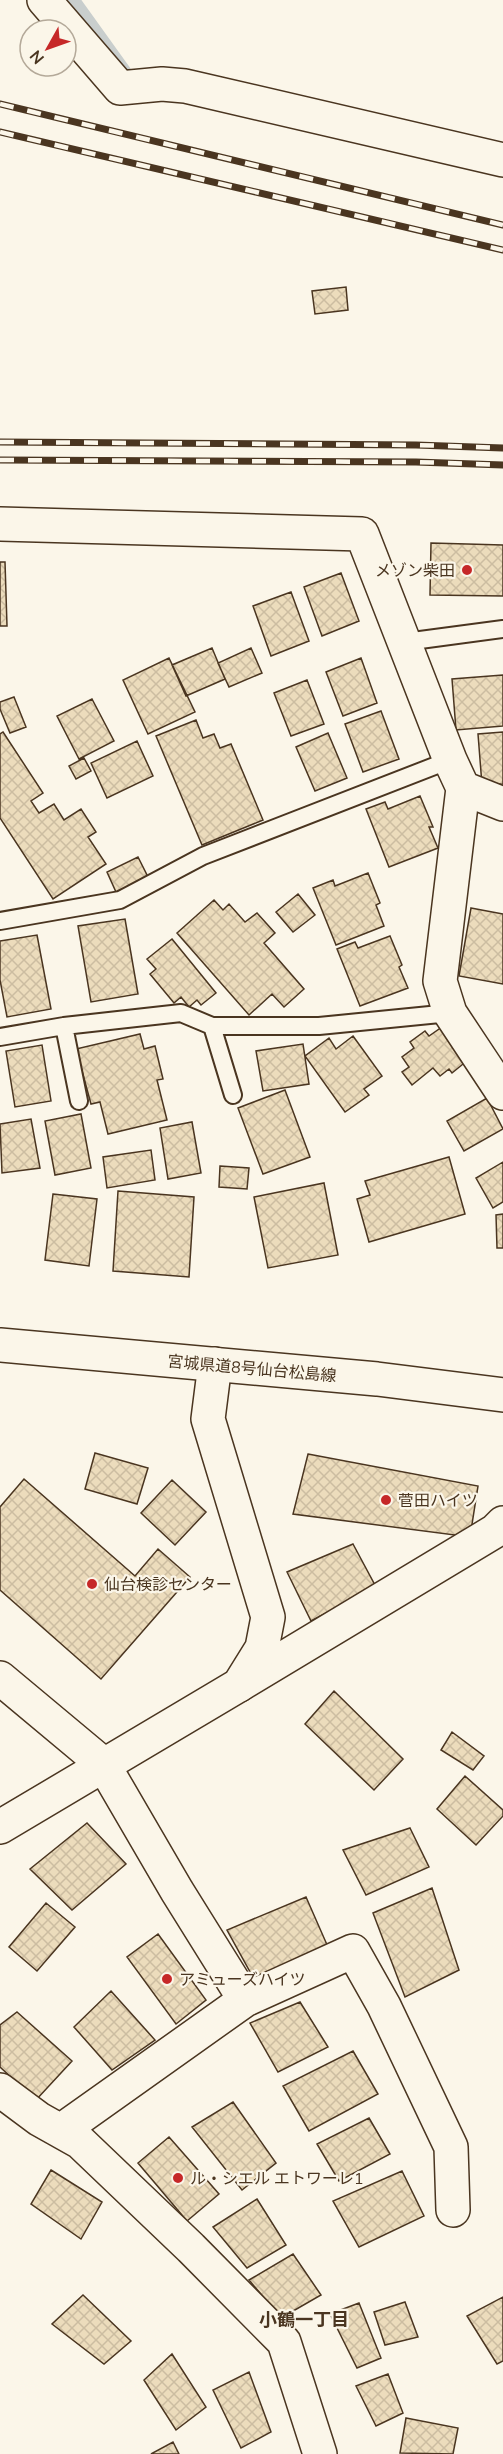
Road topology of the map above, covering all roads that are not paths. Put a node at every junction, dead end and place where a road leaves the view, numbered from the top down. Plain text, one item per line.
1 (44, 0) edge
2 (503, 160) edge
3 (0, 524) edge
4 (503, 629) edge
5 (405, 642) junction
6 (456, 774) junction
7 (503, 804) edge
8 (0, 921) edge
9 (450, 1013) junction
10 (64, 1026) junction
11 (212, 1026) junction
12 (0, 1036) edge
13 (503, 1093) edge
14 (233, 1095) dead end
15 (79, 1101) dead end
16 (0, 1345) edge
17 (215, 1364) junction
18 (503, 1395) edge
19 (500, 1534) edge
20 (0, 1678) edge
21 (239, 1685) junction
22 (103, 1764) junction
23 (0, 1827) edge
24 (245, 2000) junction
25 (0, 2090) edge
26 (62, 2130) junction
27 (453, 2210) dead end
28 (320, 2454) edge

1 - 2 street
3 - 5 street
4 - 5 lane
5 - 6 street
6 - 7 street
6 - 8 lane
6 - 9 street
9 - 11 lane
9 - 13 street
10 - 11 lane
10 - 12 lane
10 - 15 lane
11 - 14 lane
16 - 17 street, 宮城県道8号仙台松島線
17 - 18 street, 宮城県道8号仙台松島線
17 - 21 street
19 - 21 street
20 - 22 street
21 - 22 street
22 - 23 street
22 - 24 street
24 - 26 street
24 - 27 street
25 - 26 street
26 - 28 street

